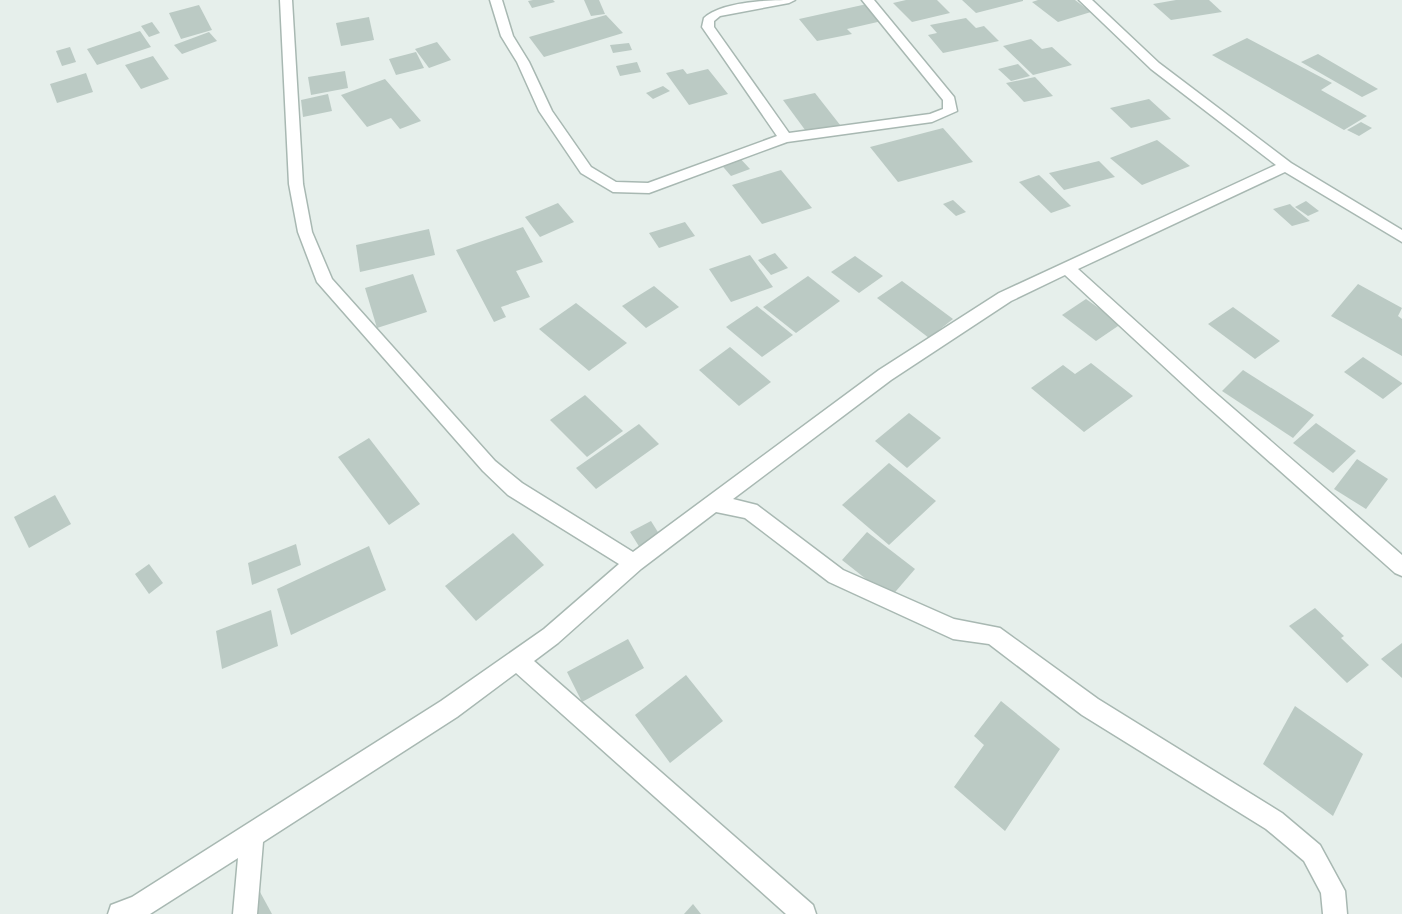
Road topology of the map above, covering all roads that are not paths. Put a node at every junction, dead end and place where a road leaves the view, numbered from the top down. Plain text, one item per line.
1 (286, 0) edge
2 (496, 0) edge
3 (789, 0) edge
4 (868, 0) edge
5 (1085, 0) edge
6 (785, 138) junction
7 (1286, 166) junction
8 (1402, 237) edge
9 (1067, 268) junction
10 (715, 504) junction
11 (634, 563) junction
12 (1402, 567) edge
13 (517, 660) junction
14 (252, 836) junction
15 (120, 914) edge
16 (245, 914) edge
17 (804, 914) edge
18 (1335, 914) edge

1 - 11 street
2 - 6 street
3 - 6 street
4 - 6 street
5 - 7 street
7 - 8 street
7 - 9 street
9 - 10 street
9 - 12 street
10 - 11 street
10 - 18 street
11 - 13 street
13 - 14 street
13 - 17 street
14 - 15 street
14 - 16 street

